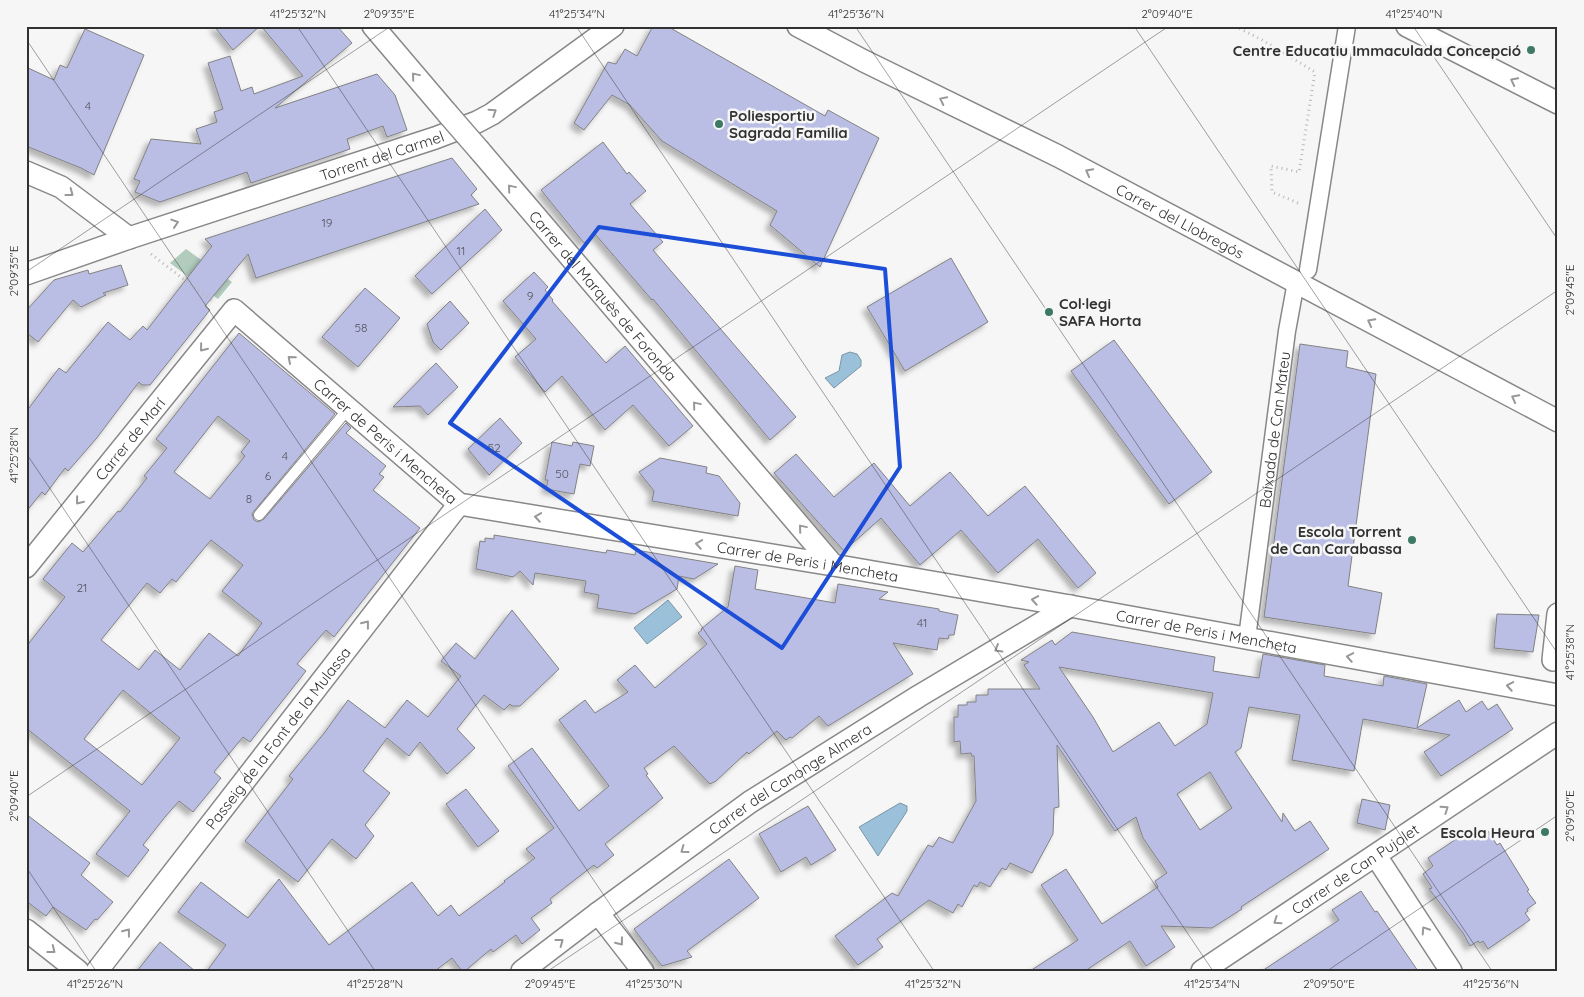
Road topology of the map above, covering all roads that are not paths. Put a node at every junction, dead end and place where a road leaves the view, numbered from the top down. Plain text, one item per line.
1 (373, 26) edge
2 (613, 26) edge
3 (798, 26) edge
4 (1347, 26) edge
5 (1407, 26) edge
6 (1558, 103) edge
7 (26, 172) edge
8 (128, 238) junction
9 (26, 274) edge
10 (1302, 276) junction
11 (234, 310) joint
12 (348, 408) junction
13 (1558, 421) edge
14 (459, 504) junction
15 (259, 515) dead end
16 (833, 566) junction
17 (26, 567) edge
18 (1070, 606) junction
19 (1558, 614) edge
20 (1247, 638) junction
21 (1553, 660) dead end
22 (1558, 695) edge
23 (1558, 733) edge
24 (1376, 856) junction
25 (598, 913) junction
26 (26, 930) edge
27 (78, 971) edge
28 (97, 971) edge
29 (522, 971) edge
30 (643, 971) edge
31 (1202, 971) edge
32 (1452, 971) edge

16 -> 1 street, Carrer del Marquès de Foronda, bridge
8 -> 2 street, Torrent del Carmel
10 -> 3 street, Carrer del Llobregós
4 - 10 street, Baixada de Can Mateu
6 -> 5 street
7 -> 8 street
8 - 9 street, Torrent del Carmel
13 -> 10 street, Carrer del Llobregós
10 - 20 street, Baixada de Can Mateu
12 -> 11 street, Carrer de Peris i Mencheta
11 -> 17 street, Carrer de Marí
12 - 14 street, Carrer de Peris i Mencheta
12 - 15 lane
16 -> 14 street, Carrer de Peris i Mencheta
28 -> 14 street, Passeig de la Font de la Mulassa
18 -> 16 street, Carrer de Peris i Mencheta
18 - 20 street, Carrer de Peris i Mencheta
18 -> 25 street, Carrer del Canonge Almera
19 - 21 street
22 -> 20 street, Carrer de Peris i Mencheta
24 -> 23 street, Carrer de Can Pujolet
24 -> 31 street, Carrer de Can Pujolet
32 -> 24 street
29 -> 25 street, Carrer del Canonge Almera
25 -> 30 street
26 -> 27 street

